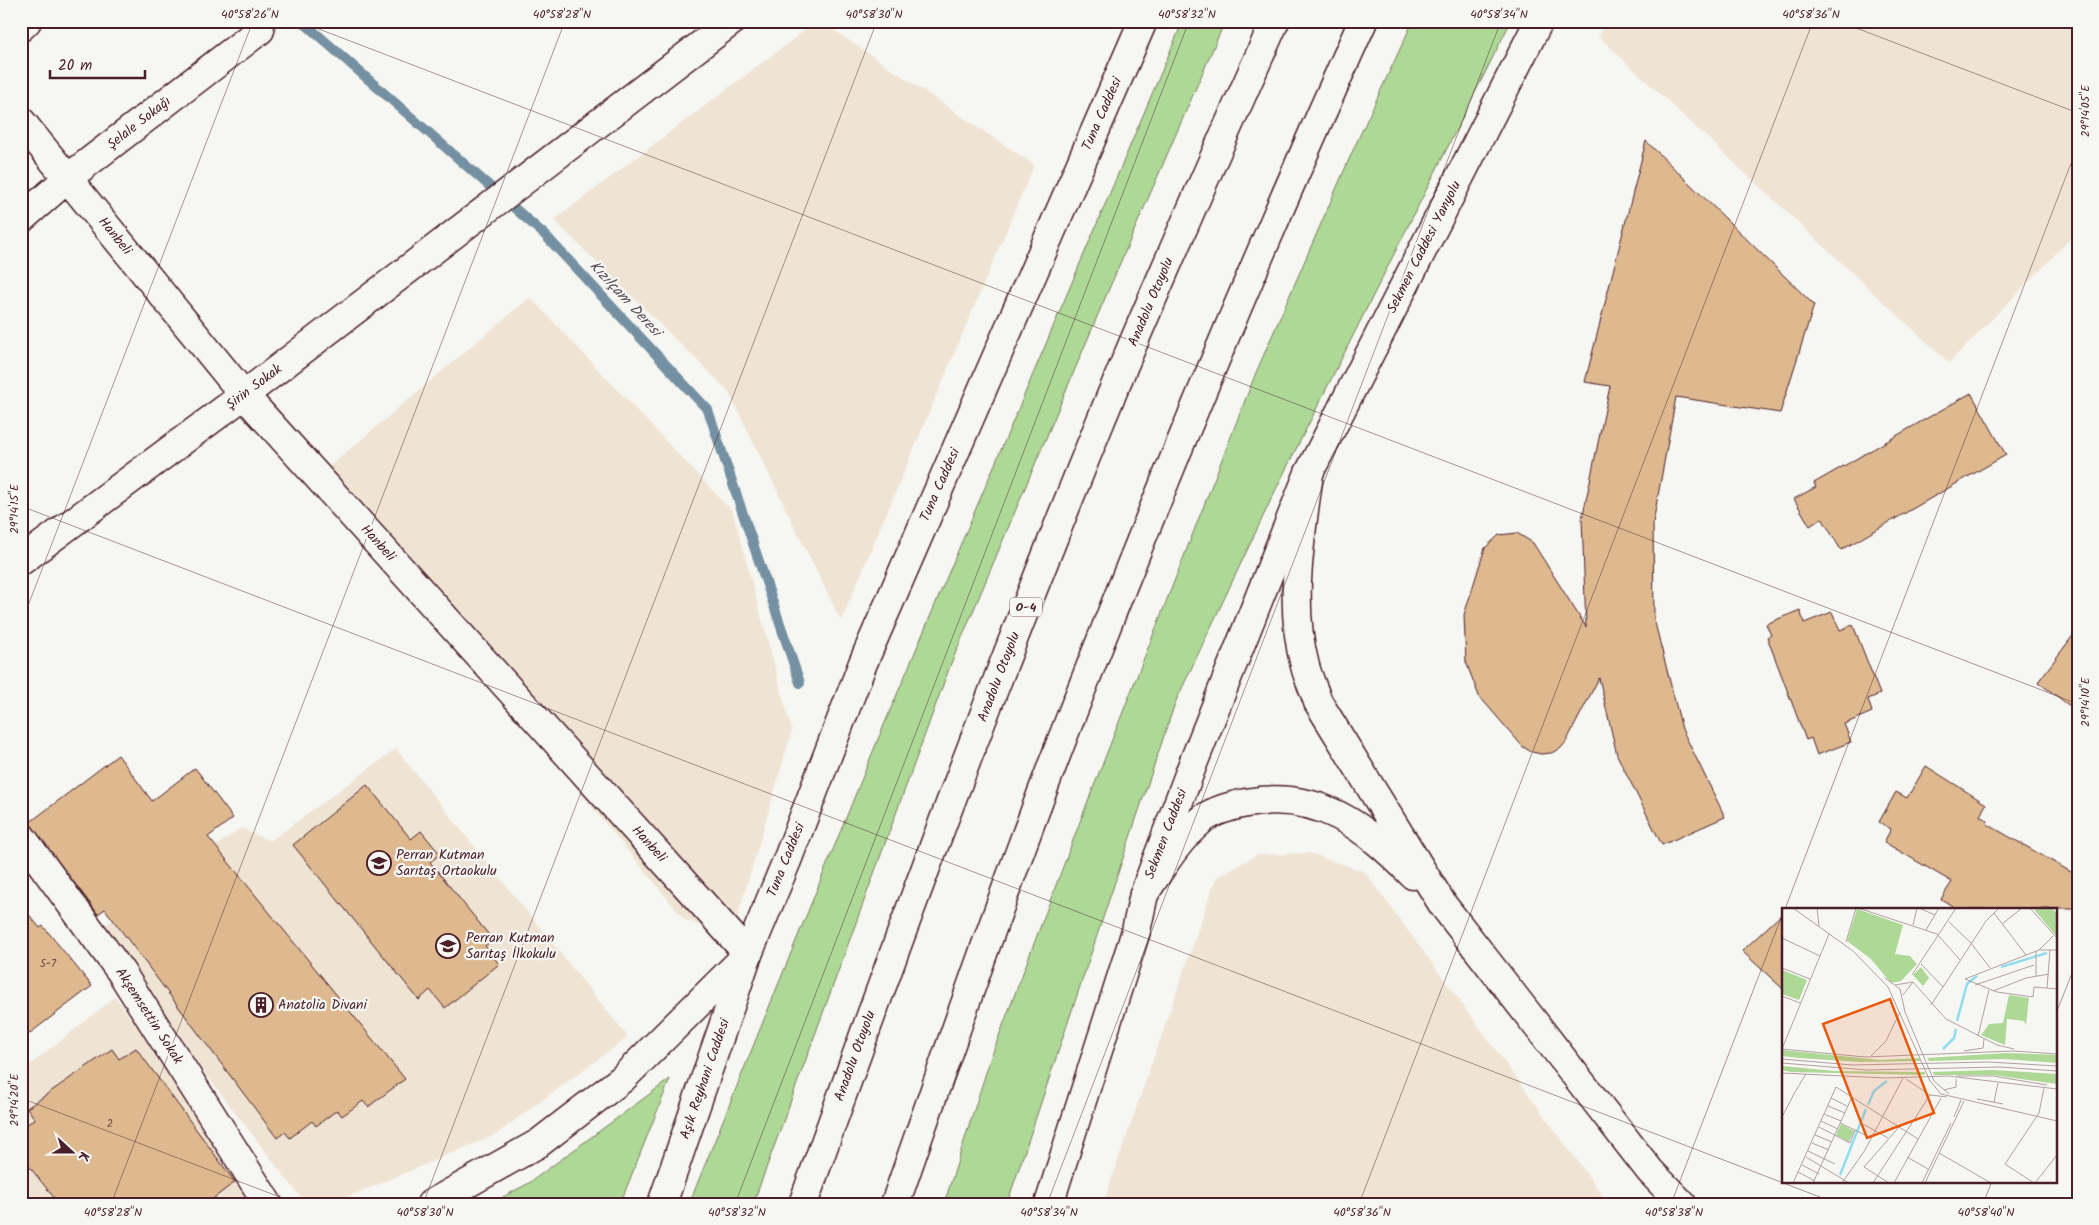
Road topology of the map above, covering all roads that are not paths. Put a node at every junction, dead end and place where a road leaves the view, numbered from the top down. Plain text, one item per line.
1 (27, 21) edge
2 (732, 21) edge
3 (1143, 21) edge
4 (1275, 21) edge
5 (1363, 21) edge
6 (1539, 21) edge
7 (21, 27) edge
8 (260, 30) dead end
9 (21, 121) edge
10 (68, 178) junction
11 (21, 220) edge
12 (244, 395) junction
13 (1309, 473) junction
14 (21, 561) edge
15 (21, 836) edge
16 (1144, 894) junction
17 (1443, 905) junction
18 (748, 954) junction
19 (1650, 1171) junction
20 (268, 1204) edge
21 (431, 1204) edge
22 (662, 1204) edge
23 (803, 1204) edge
24 (895, 1204) edge
25 (1049, 1204) edge
26 (1657, 1204) edge
27 (1682, 1204) edge

1 - 7 main road
2 - 12 main road, Şirin Sokak
3 - 18 main road, Tuna Caddesi
4 - 23 main road, Anadolu Otoyolu / O-4
5 - 24 main road
6 - 13 main road, Sekmen Caddesi Yanyolu
8 - 10 main road, Şelale Sokağı
9 - 10 main road, Hanbeli
10 - 11 main road, Şelale Sokağı
10 - 12 main road, Hanbeli
12 - 14 main road, Şirin Sokak
12 - 18 main road, Hanbeli
13 - 16 main road, Sekmen Caddesi
13 - 17 main road
15 - 20 main road, Akşemsettin Sokak
16 - 17 main road
16 - 25 main road, Sekmen Caddesi
17 - 19 main road
18 - 21 main road
18 - 22 main road, Aşık Reyhani Caddesi
19 - 26 main road
19 - 27 main road

